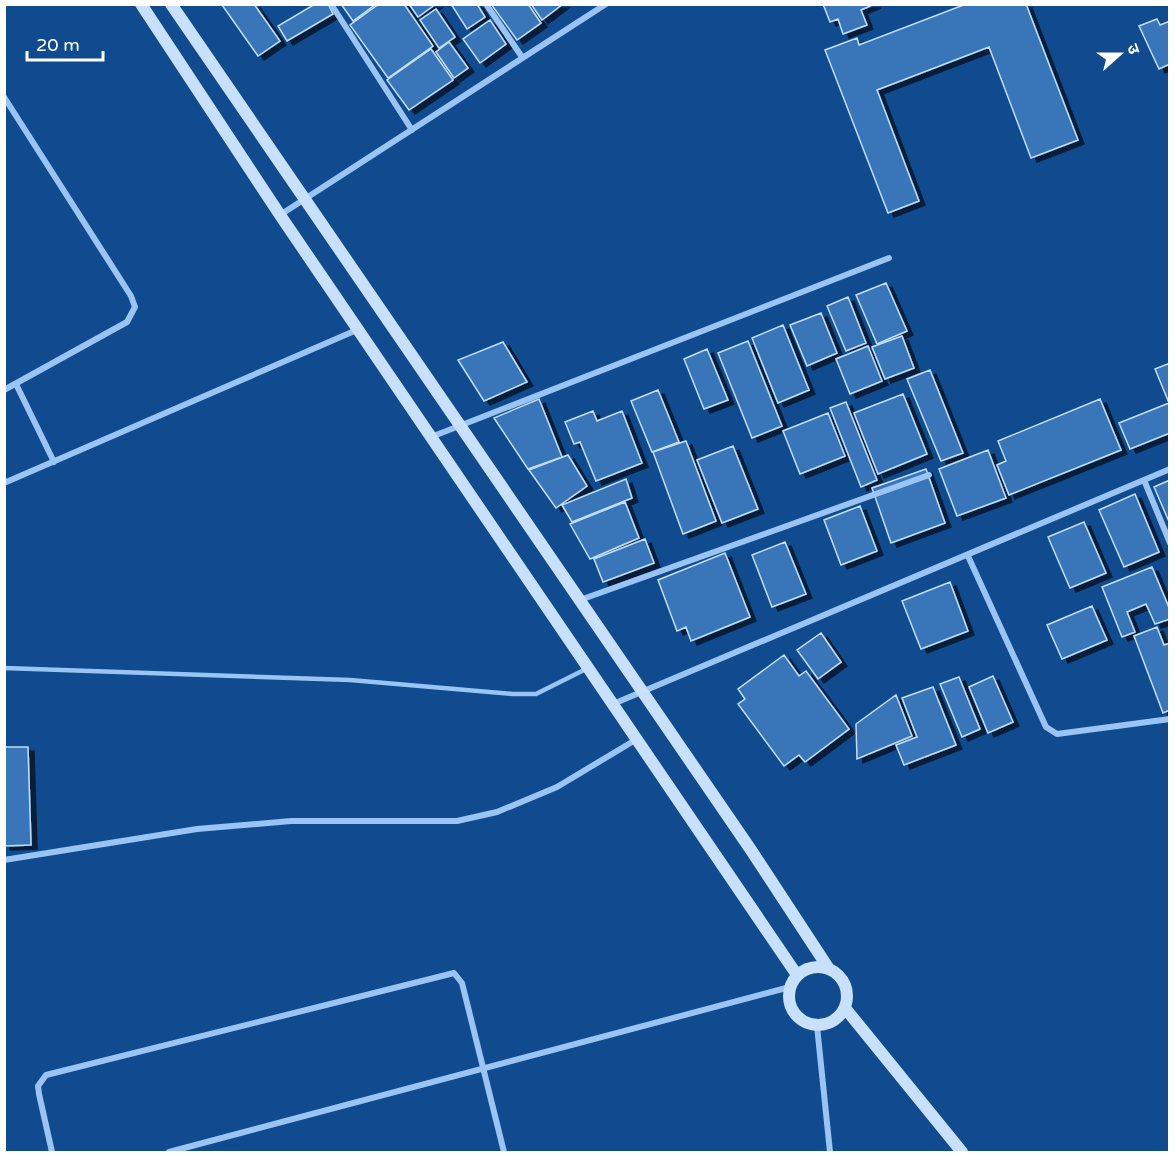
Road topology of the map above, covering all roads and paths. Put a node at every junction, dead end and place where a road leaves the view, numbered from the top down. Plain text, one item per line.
1 (141, 4) edge
2 (171, 4) edge
3 (331, 4) edge
4 (486, 4) edge
5 (606, 4) edge
6 (522, 57) junction
7 (4, 97) edge
8 (412, 130) junction
9 (305, 199) junction
10 (280, 215) junction
11 (889, 258) dead end
12 (360, 329) junction
13 (16, 384) junction
14 (4, 390) edge
15 (460, 426) junction
16 (431, 437) junction
17 (54, 462) junction
18 (1170, 469) edge
19 (929, 476) dead end
20 (1144, 480) junction
21 (4, 483) edge
22 (1170, 543) edge
23 (968, 556) junction
24 (579, 600) junction
25 (588, 667) junction
26 (4, 669) edge
27 (643, 693) junction
28 (613, 704) junction
29 (1170, 719) edge
30 (637, 739) junction
31 (4, 860) edge
32 (829, 969) junction
33 (797, 975) junction
34 (790, 987) junction
35 (845, 1008) junction
36 (817, 1026) junction
37 (485, 1070) junction
38 (52, 1152) edge
39 (169, 1152) edge
40 (504, 1152) edge
41 (830, 1152) edge
42 (962, 1152) edge

1 - 10 main road
2 - 9 main road
3 - 8 street
4 - 6 street
5 - 6 street
6 - 8 street
7 - 13 street
8 - 9 street
9 - 10 street
9 - 15 main road
10 - 12 main road
11 - 15 street
12 - 16 main road
12 - 17 street
13 - 14 street
13 - 17 street
15 - 16 street
15 - 24 main road
16 - 25 main road
17 - 21 street
18 - 20 street
19 - 24 street
20 - 22 street
20 - 23 street
23 - 27 street
23 - 29 street
24 - 27 main road
25 - 26 lane
25 - 28 main road
27 - 28 street
27 - 32 main road
28 - 30 main road
30 - 31 street
30 - 33 main road
32 - 33 main road
32 - 35 main road
33 - 34 main road
34 - 36 main road
34 - 37 street
35 - 36 main road
35 - 42 main road
36 - 41 street
37 - 38 street
37 - 39 street
37 - 40 street

